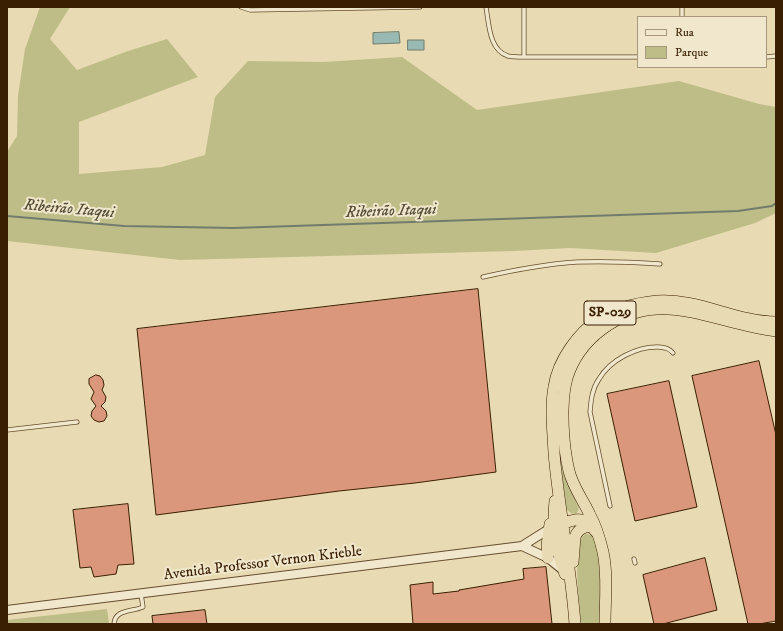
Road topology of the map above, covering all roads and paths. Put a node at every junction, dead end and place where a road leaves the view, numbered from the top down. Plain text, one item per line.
1 (241, 7) edge
2 (420, 7) edge
3 (486, 7) edge
4 (524, 7) edge
5 (637, 57) edge
6 (524, 58) junction
7 (660, 264) dead end
8 (483, 277) dead end
9 (658, 309) junction
10 (776, 322) edge
11 (776, 330) edge
12 (776, 337) edge
13 (673, 353) dead end
14 (77, 422) dead end
15 (7, 430) edge
16 (557, 482) junction
17 (610, 506) dead end
18 (556, 527) junction
19 (594, 530) junction
20 (522, 546) junction
21 (548, 558) junction
22 (565, 572) junction
23 (572, 589) junction
24 (141, 593) junction
25 (7, 610) edge
26 (576, 621) edge
27 (114, 624) edge
28 (605, 624) edge

1 - 2 lane
3 - 6 lane
4 - 6 lane
5 - 6 lane
7 - 8 lane
9 - 11 highway, SP-029
9 - 12 highway, SP-029
9 - 19 highway, SP-029
10 - 16 highway, SP-029
13 - 17 lane
14 - 15 lane
16 - 18 highway, SP-029
16 - 18 highway, SP-029
18 - 19 highway
18 - 20 street, Avenida Professor Vernon Krieble
18 - 21 highway, SP-029
18 - 22 highway, SP-029
18 - 23 highway, SP-029
19 - 23 highway, SP-029
19 - 28 highway, SP-029
20 - 21 street
20 - 24 street, Avenida Professor Vernon Krieble
21 - 22 street
22 - 23 highway, SP-029
23 - 26 highway, SP-029
24 - 25 street, Avenida Professor Vernon Krieble
24 - 27 lane

